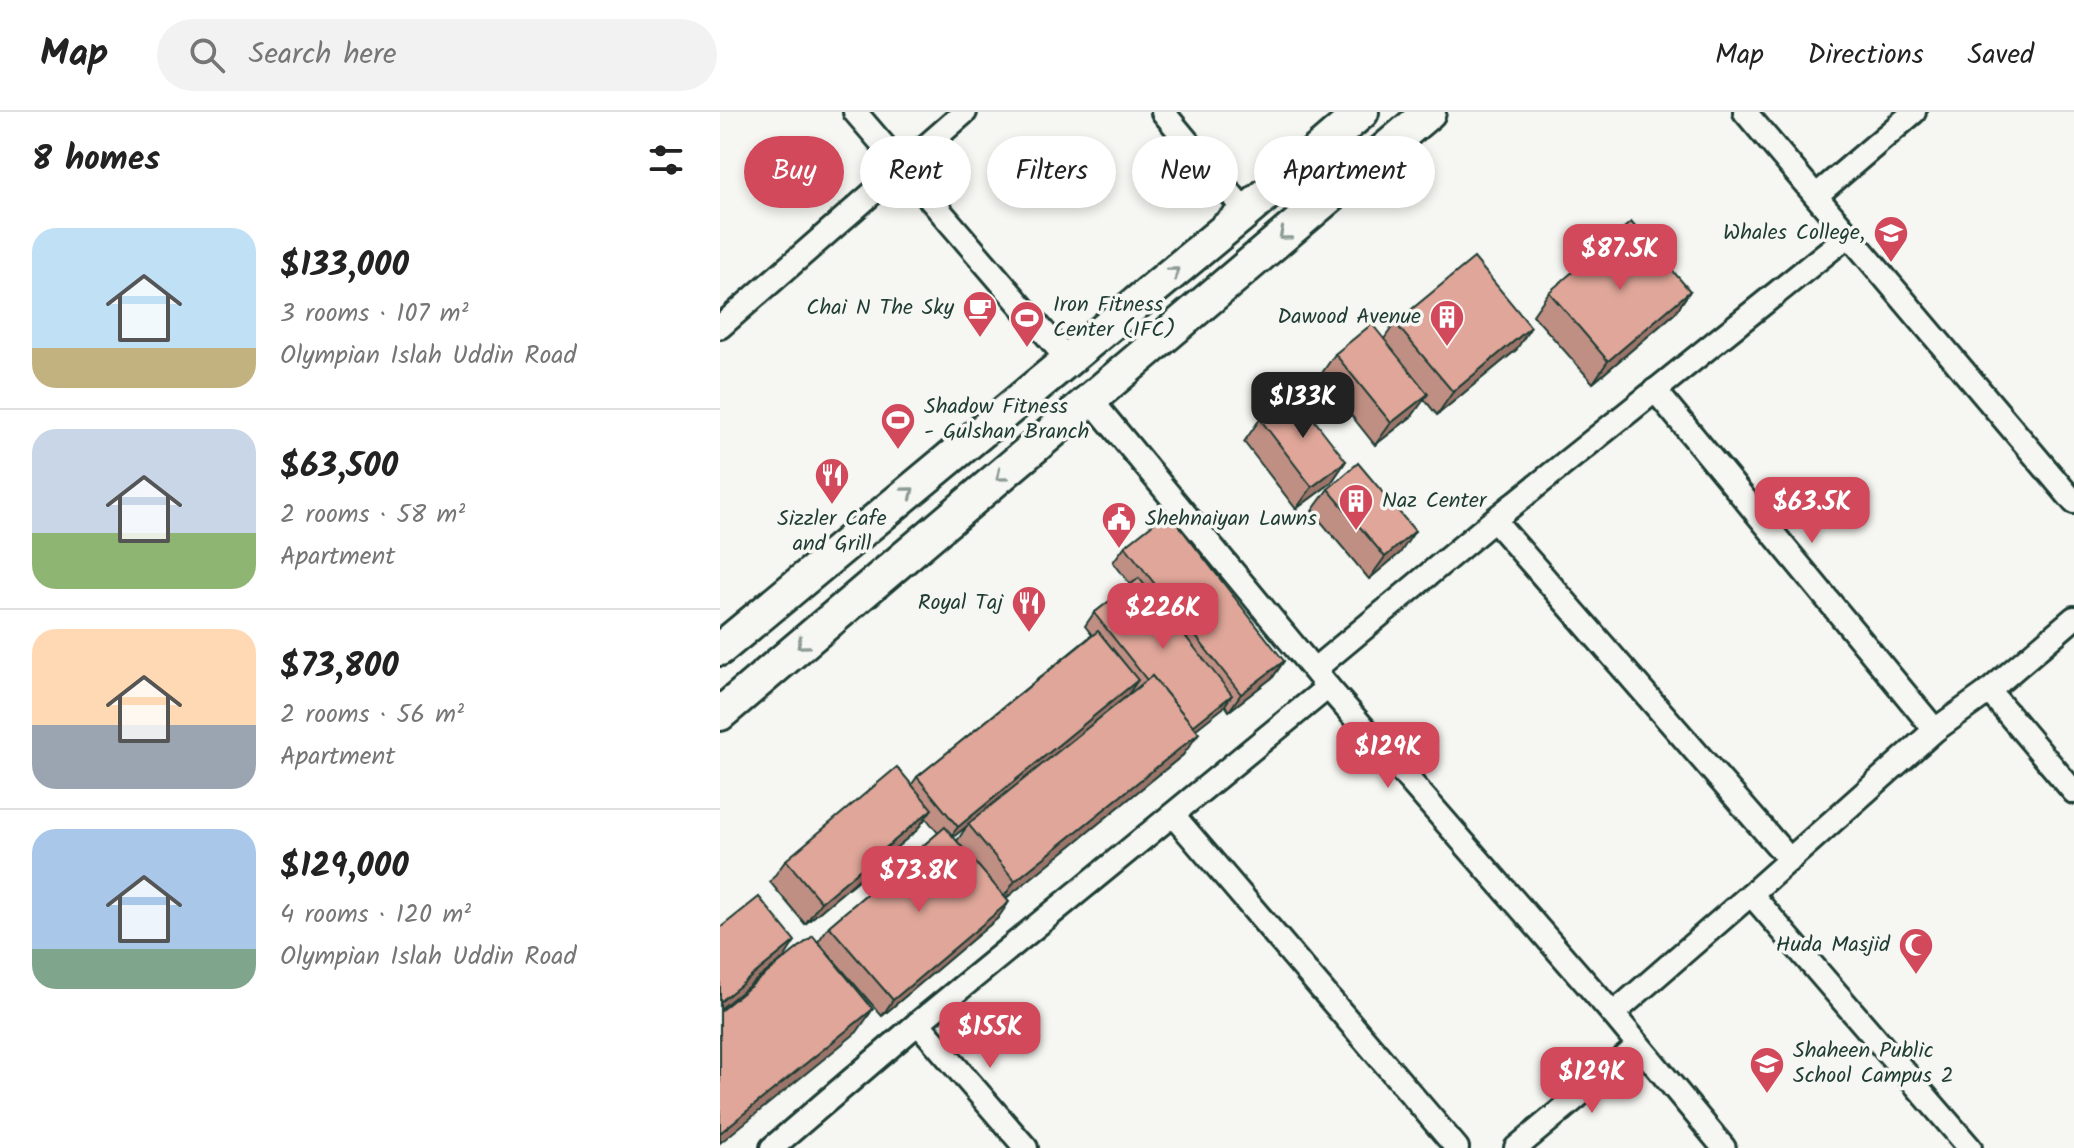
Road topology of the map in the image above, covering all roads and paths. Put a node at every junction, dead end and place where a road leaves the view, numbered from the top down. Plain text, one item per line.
1 (855, 112) edge
2 (965, 112) edge
3 (1163, 112) edge
4 (1362, 112) edge
5 (1429, 112) edge
6 (1745, 112) edge
7 (1914, 112) edge
8 (876, 136) edge
9 (938, 136) edge
10 (1817, 195) junction
11 (860, 205) edge
12 (937, 208) edge
13 (1246, 212) junction
14 (1850, 234) junction
15 (720, 327) edge
16 (1068, 360) junction
17 (1655, 390) junction
18 (1091, 400) junction
19 (2074, 502) edge
20 (1494, 520) junction
21 (2074, 618) edge
22 (720, 649) edge
23 (1322, 678) junction
24 (1989, 691) junction
25 (720, 714) edge
26 (1935, 730) junction
27 (2074, 792) edge
28 (1173, 815) junction
29 (1790, 860) junction
30 (1751, 894) junction
31 (1613, 1014) junction
32 (918, 1023) junction
33 (1638, 1046) junction
34 (772, 1148) edge
35 (1026, 1148) edge
36 (1457, 1148) edge
37 (1516, 1148) edge
38 (1724, 1148) edge
39 (1970, 1148) edge

1 - 8 street
2 - 9 street
3 - 13 street
4 - 13 main road
5 -> 18 main road
6 - 10 street
7 - 10 street
10 - 14 street
11 - 15 street
12 - 16 street
16 -> 13 main road
14 - 17 street
14 - 19 street
22 -> 16 main road
17 - 20 street
17 - 26 street
18 - 23 street
18 -> 25 main road
20 - 23 street
20 - 29 street
21 - 24 street
23 - 28 street
23 - 31 street
24 - 26 street
24 - 27 street
26 - 29 street
28 - 32 street
28 - 36 street
29 - 30 street
30 - 31 street
30 - 39 street
31 - 33 street
32 - 34 street
32 - 35 street
33 - 37 street
33 - 38 street

